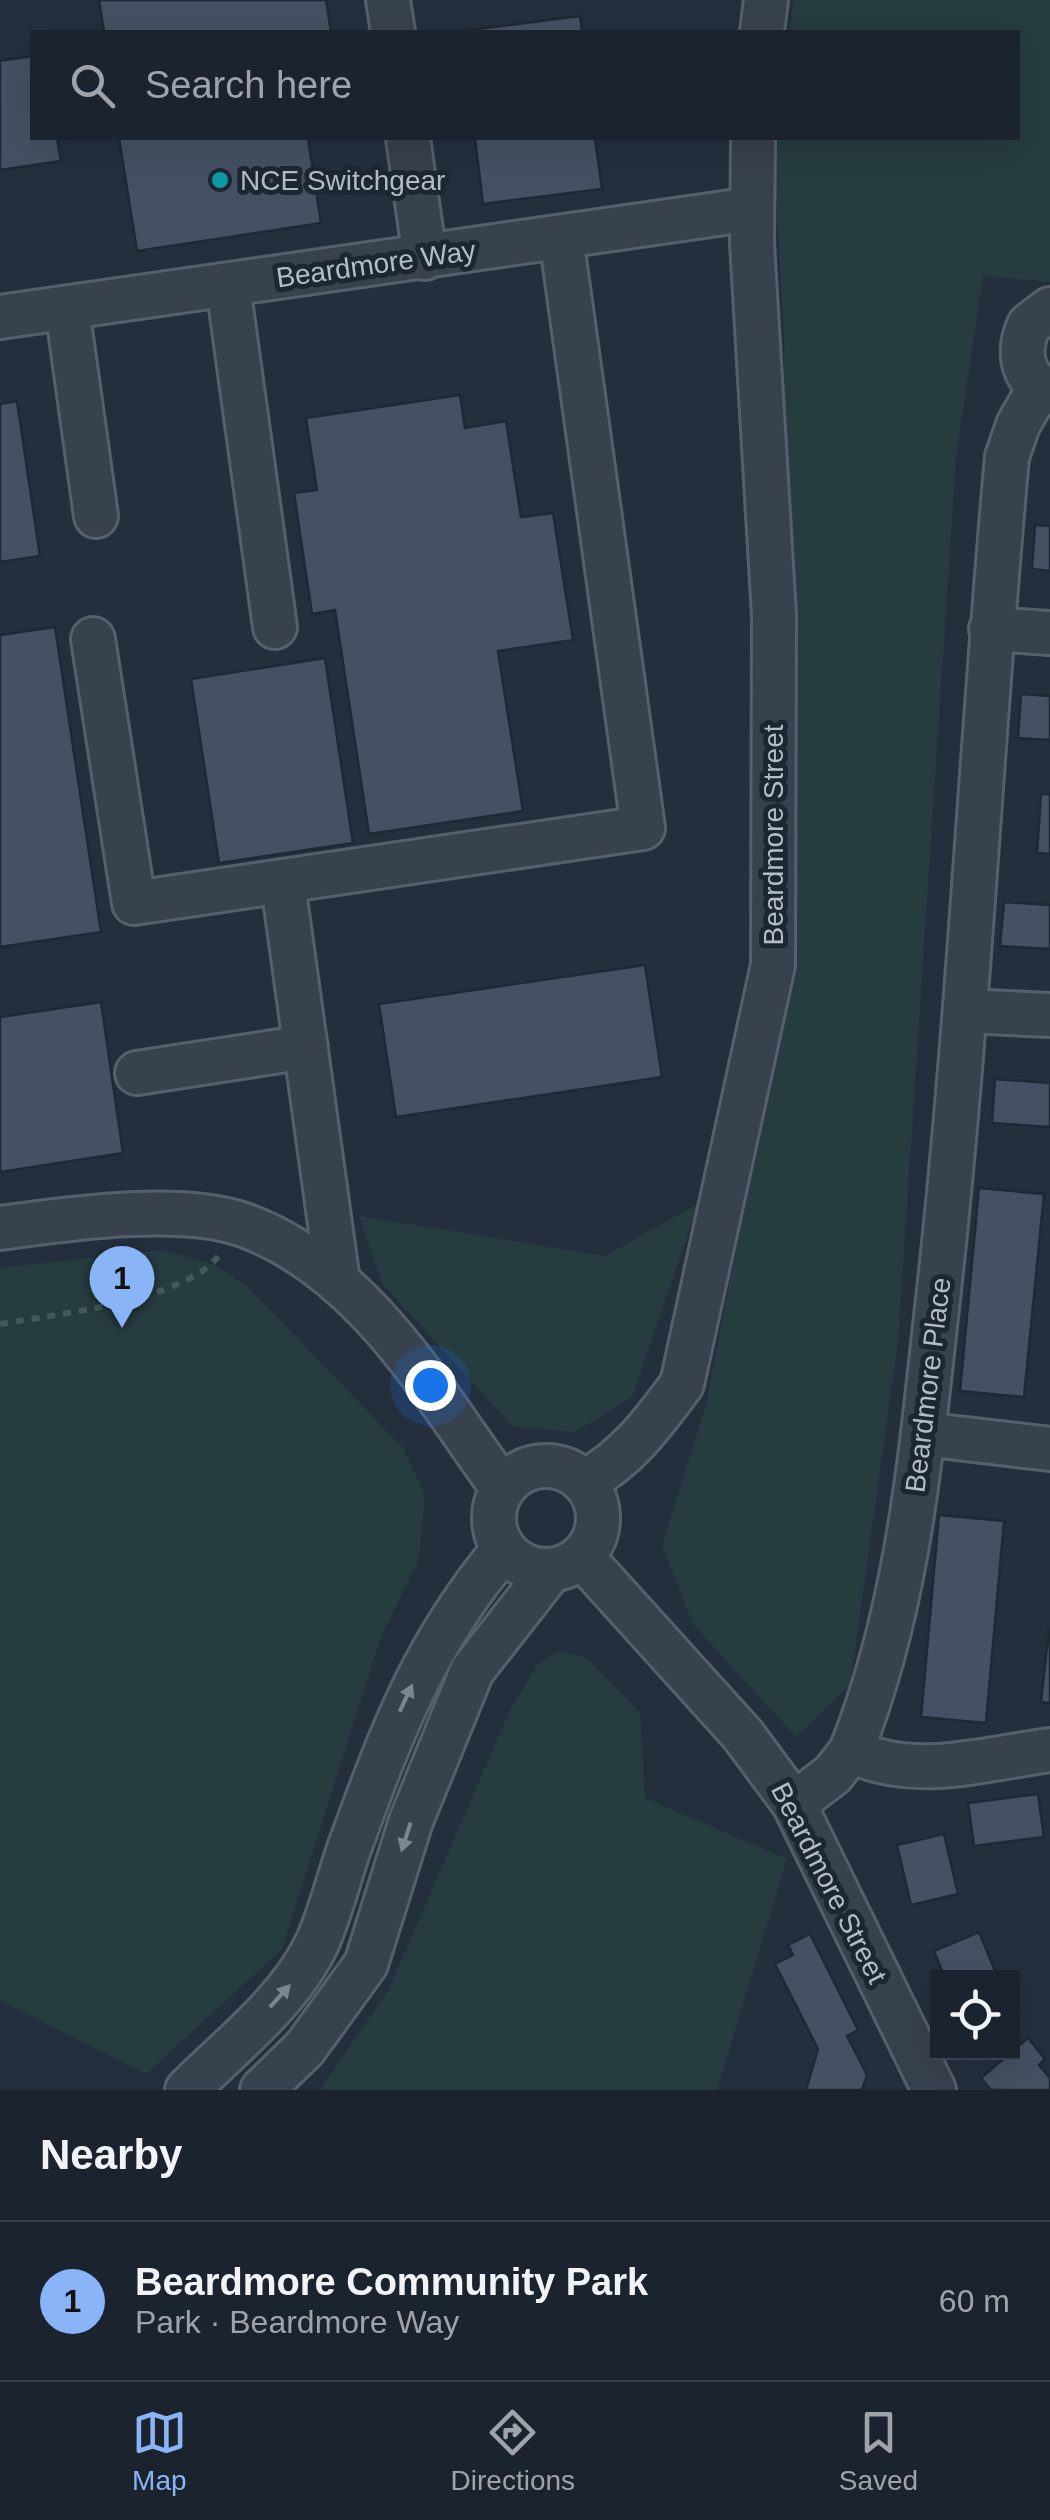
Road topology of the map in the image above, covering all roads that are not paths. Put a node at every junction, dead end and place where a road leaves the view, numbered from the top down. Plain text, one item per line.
1 (388, 0) edge
2 (766, 0) edge
3 (393, 30) edge
4 (762, 30) edge
5 (408, 140) edge
6 (753, 140) edge
7 (752, 209) junction
8 (560, 237) junction
9 (425, 258) junction
10 (228, 286) junction
11 (68, 308) junction
12 (1050, 309) edge
13 (0, 317) edge
14 (1045, 390) edge
15 (96, 516) dead end
16 (275, 627) dead end
17 (991, 629) junction
18 (1050, 633) edge
19 (93, 639) dead end
20 (282, 884) junction
21 (965, 1011) junction
22 (1050, 1015) edge
23 (306, 1047) junction
24 (137, 1073) dead end
25 (0, 1228) edge
26 (338, 1282) junction
27 (923, 1434) junction
28 (1050, 1449) edge
29 (584, 1482) junction
30 (502, 1489) junction
31 (504, 1549) junction
32 (566, 1564) junction
33 (1050, 1750) edge
34 (851, 1751) junction
35 (794, 1804) junction
36 (239, 2038) junction
37 (273, 2086) edge
38 (187, 2090) edge
39 (934, 2090) edge

1 - 3 street
2 - 4 street
5 - 9 street
6 - 7 street, Beardmore Street
7 - 8 street, Beardmore Way
7 - 29 street, Beardmore Street
8 - 9 street, Beardmore Way
8 - 20 street
9 - 10 street, Beardmore Way
10 - 11 street, Beardmore Way
10 - 16 street
11 - 13 street, Beardmore Way
11 - 15 street
12 - 14 street, Beardmore Place
14 - 17 street, Beardmore Place
17 - 18 street
17 - 21 street, Beardmore Place
19 - 20 street
20 - 23 street
21 - 22 street
21 - 27 street, Beardmore Place
23 - 24 street
23 - 26 street
25 - 26 street
26 - 30 street
27 - 28 street
27 - 34 street, Beardmore Place
29 - 30 street
29 - 32 street
30 - 31 street
31 - 32 street
36 -> 31 street
32 - 35 street, Beardmore Street
32 -> 37 street
33 - 34 street
34 - 35 street
35 - 39 street, Beardmore Street
36 - 37 street
36 - 38 street

